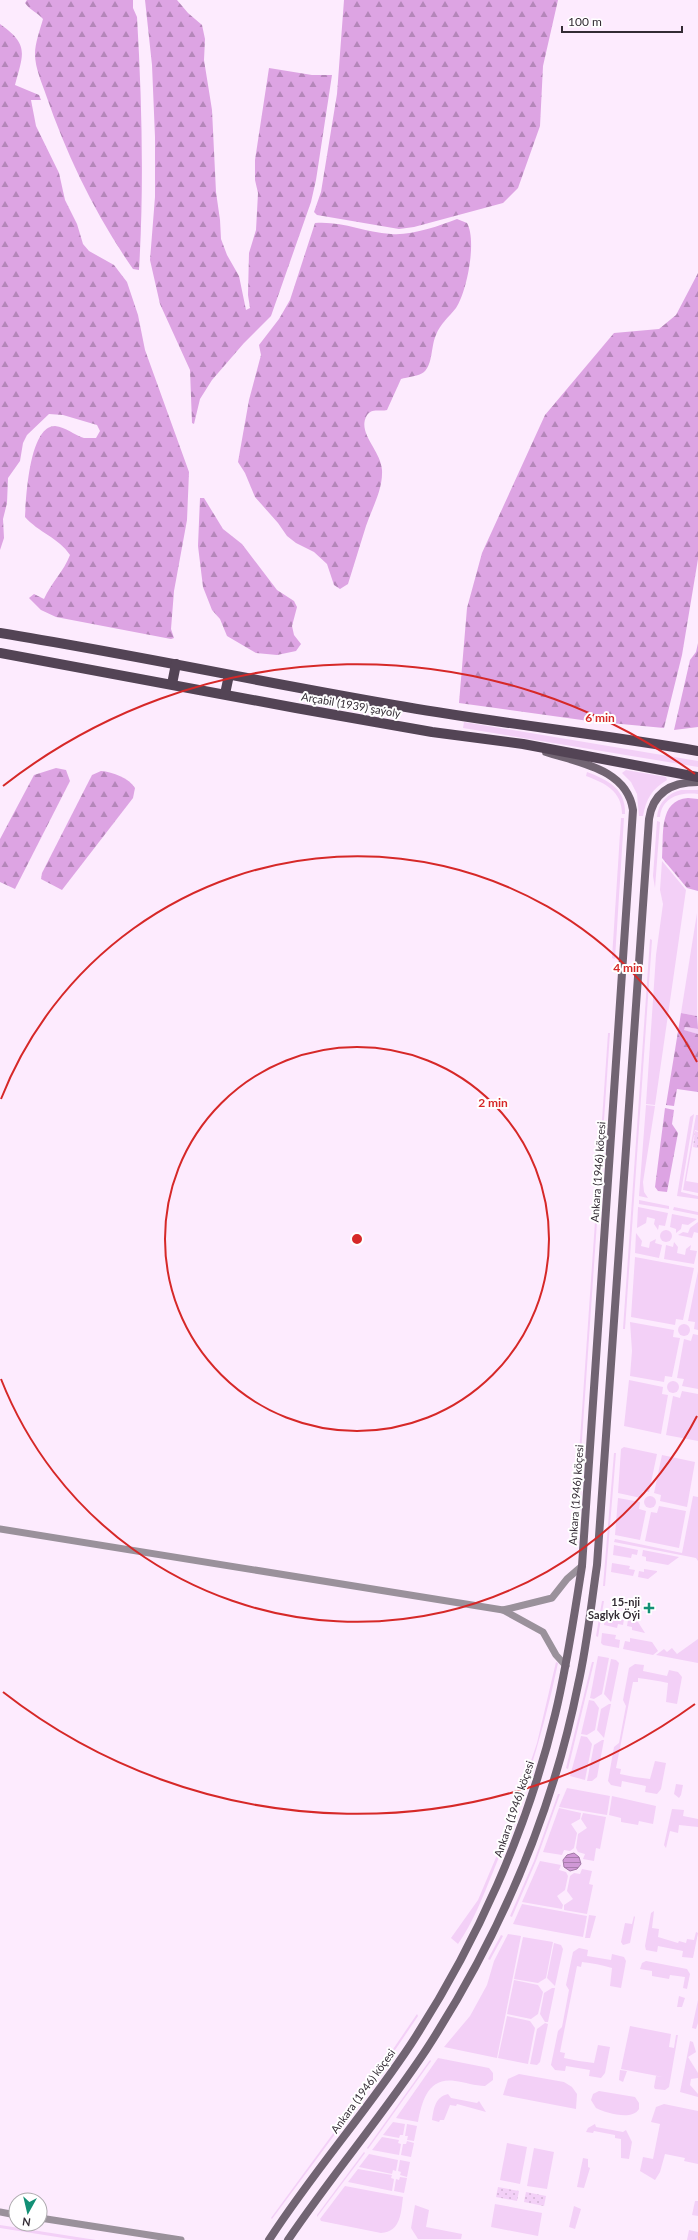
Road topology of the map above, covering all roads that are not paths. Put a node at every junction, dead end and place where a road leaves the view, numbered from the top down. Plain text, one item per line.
1 (0, 633) edge
2 (0, 653) edge
3 (176, 664) junction
4 (229, 676) junction
5 (172, 684) junction
6 (225, 694) junction
7 (523, 744) junction
8 (698, 751) edge
9 (698, 777) edge
10 (698, 782) edge
11 (0, 1529) edge
12 (582, 1566) junction
13 (503, 1610) junction
14 (566, 1666) junction
15 (48, 2219) edge
16 (180, 2240) edge
17 (269, 2240) edge
18 (288, 2240) edge

1 - 3 main road, Arçabil (1939) şaýoly
2 - 5 main road, Arçabil (1939) şaýoly
3 - 4 main road, Arçabil (1939) şaýoly
3 - 5 main road
4 - 6 main road
4 - 8 main road, Arçabil (1939) şaýoly
5 - 6 main road, Arçabil (1939) şaýoly
6 - 7 main road, Arçabil (1939) şaýoly
7 - 9 main road, Arçabil (1939) şaýoly
7 - 12 main road, Ankara (1946) köçesi
10 - 18 main road
11 - 13 street
12 - 13 street
12 - 14 main road, Ankara (1946) köçesi
13 - 14 street
14 - 17 main road, Ankara (1946) köçesi
15 - 16 street

